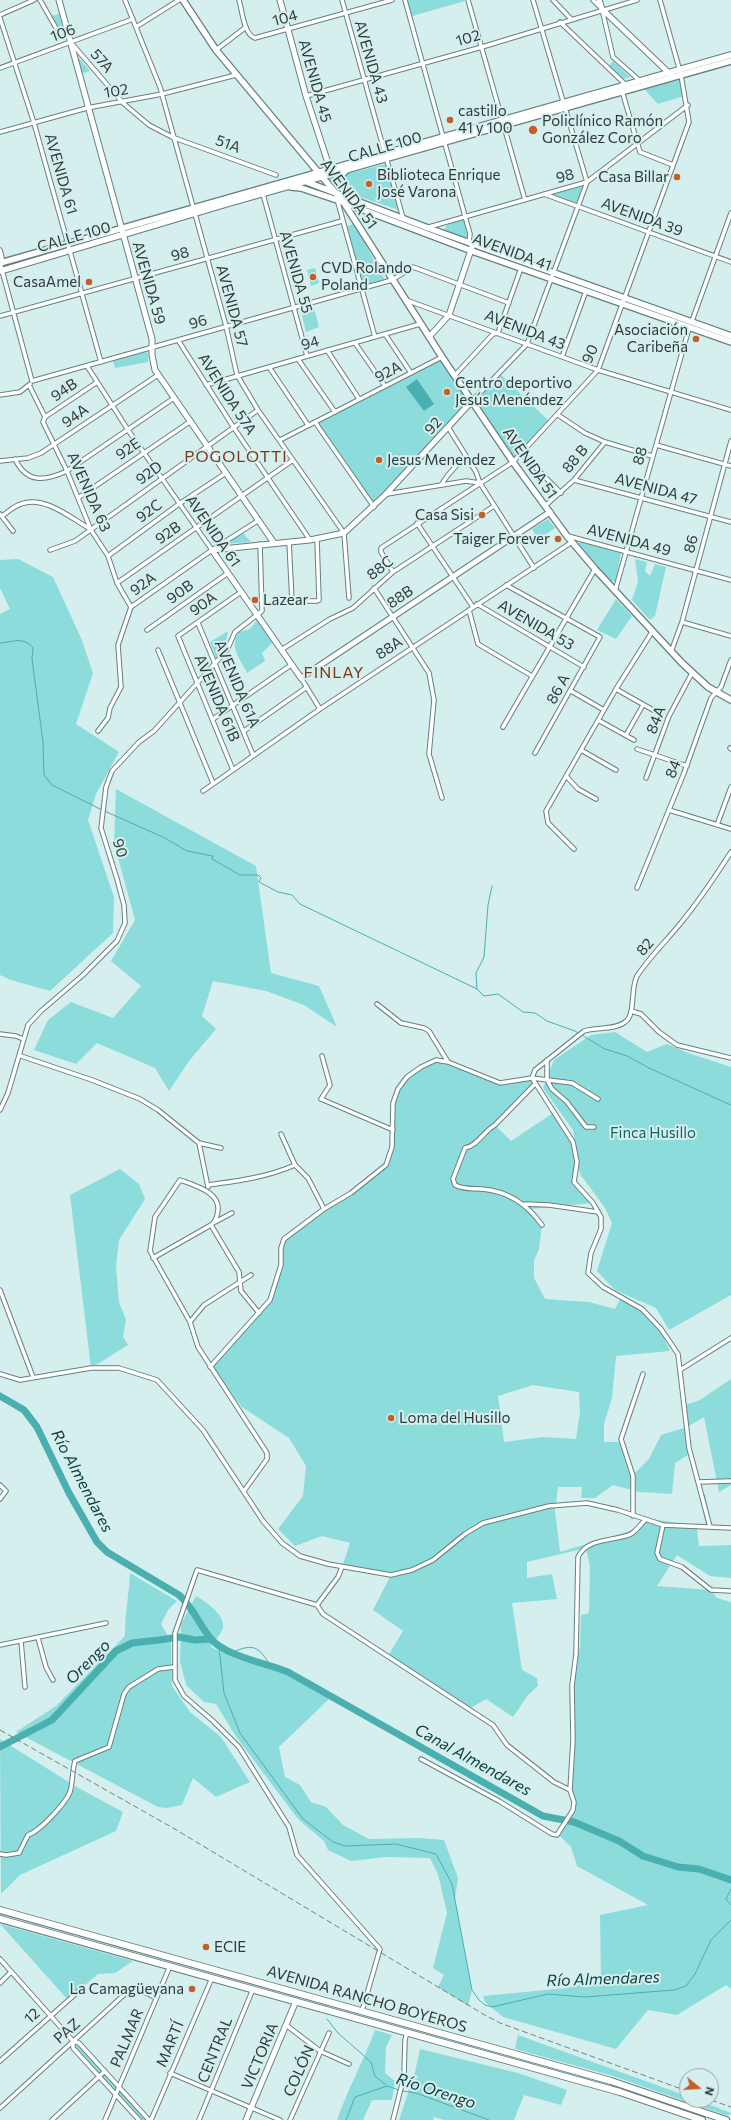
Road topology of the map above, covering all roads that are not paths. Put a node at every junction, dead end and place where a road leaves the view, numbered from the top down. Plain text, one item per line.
1 (34, 0) edge
2 (40, 0) edge
3 (59, 0) edge
4 (125, 0) edge
5 (179, 0) edge
6 (183, 0) edge
7 (239, 0) edge
8 (280, 0) edge
9 (342, 0) edge
10 (392, 0) edge
11 (405, 0) edge
12 (468, 0) edge
13 (533, 0) edge
14 (553, 0) edge
15 (592, 0) edge
16 (599, 0) edge
17 (637, 0) edge
18 (660, 0) edge
19 (602, 10) junction
20 (346, 14) junction
21 (0, 15) edge
22 (0, 18) edge
23 (571, 18) junction
24 (133, 19) junction
25 (560, 22) junction
26 (136, 27) junction
27 (246, 27) junction
28 (56, 28) dead end
29 (542, 28) junction
30 (288, 30) junction
31 (71, 43) junction
32 (482, 46) junction
33 (216, 50) junction
34 (731, 55) edge
35 (731, 61) edge
36 (15, 63) junction
37 (422, 64) junction
38 (0, 68) edge
39 (668, 72) junction
40 (680, 72) junction
41 (236, 74) junction
42 (674, 77) junction
43 (364, 80) junction
44 (639, 80) junction
45 (622, 85) junction
46 (631, 90) junction
47 (622, 92) junction
48 (162, 94) junction
49 (306, 96) junction
50 (123, 103) junction
51 (563, 103) junction
52 (688, 105) junction
53 (87, 108) junction
54 (565, 109) junction
55 (503, 120) junction
56 (34, 123) junction
57 (505, 126) junction
58 (0, 132) edge
59 (172, 137) junction
60 (443, 140) junction
61 (637, 145) junction
62 (385, 156) junction
63 (309, 161) junction
64 (673, 165) junction
65 (348, 170) junction
66 (333, 171) junction
67 (276, 175) dead end
68 (320, 175) junction
69 (296, 179) junction
70 (305, 182) junction
71 (587, 182) junction
72 (341, 183) junction
73 (285, 188) junction
74 (334, 192) junction
75 (263, 194) junction
76 (544, 194) junction
77 (345, 195) junction
78 (337, 200) junction
79 (526, 200) junction
80 (360, 201) junction
81 (346, 204) junction
82 (578, 206) junction
83 (194, 211) junction
84 (368, 212) junction
85 (731, 213) edge
86 (465, 216) junction
87 (403, 218) junction
88 (356, 220) junction
89 (342, 222) junction
90 (428, 228) junction
91 (122, 232) junction
92 (648, 232) junction
93 (275, 240) junction
94 (471, 243) junction
95 (68, 244) junction
96 (0, 250) edge
97 (70, 251) junction
98 (472, 251) junction
99 (716, 257) junction
100 (207, 259) junction
101 (731, 262) edge
102 (0, 263) edge
103 (521, 268) junction
104 (1, 270) edge
105 (554, 272) junction
106 (135, 279) junction
107 (551, 279) junction
108 (392, 280) junction
109 (460, 286) junction
110 (361, 288) junction
111 (586, 291) junction
112 (82, 294) junction
113 (625, 298) junction
114 (404, 299) junction
115 (509, 302) junction
116 (415, 303) junction
117 (623, 305) junction
118 (294, 307) junction
119 (411, 310) junction
120 (14, 312) junction
121 (449, 314) junction
122 (0, 316) edge
123 (692, 321) junction
124 (420, 324) junction
125 (226, 326) junction
126 (689, 328) junction
127 (498, 333) junction
128 (385, 334) junction
129 (731, 336) edge
130 (375, 337) junction
131 (428, 337) junction
132 (178, 340) junction
133 (731, 342) edge
134 (355, 343) junction
135 (526, 344) junction
136 (152, 347) junction
137 (327, 350) junction
138 (307, 356) junction
139 (442, 357) junction
140 (562, 357) junction
141 (298, 359) junction
142 (101, 362) junction
143 (86, 366) junction
144 (269, 367) junction
145 (598, 370) junction
146 (411, 373) junction
147 (158, 375) junction
148 (237, 375) junction
149 (455, 375) junction
150 (32, 381) junction
151 (96, 383) junction
152 (29, 385) junction
153 (206, 385) junction
154 (385, 386) junction
155 (670, 393) junction
156 (0, 395) edge
157 (174, 398) junction
158 (359, 400) junction
159 (472, 401) junction
160 (112, 405) junction
161 (258, 410) junction
162 (731, 410) edge
163 (335, 412) junction
164 (558, 415) junction
165 (45, 417) junction
166 (191, 421) junction
167 (315, 422) junction
168 (308, 425) junction
169 (448, 427) junction
170 (234, 428) junction
171 (128, 430) junction
172 (280, 440) junction
173 (731, 441) edge
174 (604, 442) junction
175 (54, 445) junction
176 (656, 445) junction
177 (208, 446) junction
178 (144, 453) junction
179 (522, 454) junction
180 (465, 456) junction
181 (652, 456) junction
182 (15, 459) junction
183 (293, 460) junction
184 (0, 461) edge
185 (513, 462) junction
186 (724, 464) junction
187 (731, 466) edge
188 (67, 471) junction
189 (226, 472) junction
190 (162, 478) junction
191 (268, 478) junction
192 (574, 480) junction
193 (480, 483) junction
194 (441, 485) junction
195 (560, 493) junction
196 (386, 494) junction
197 (242, 495) junction
198 (640, 497) junction
199 (78, 498) junction
200 (179, 504) junction
201 (494, 506) junction
202 (545, 506) junction
203 (374, 507) junction
204 (550, 512) junction
205 (1, 515) edge
206 (711, 516) junction
207 (259, 520) junction
208 (731, 522) edge
209 (417, 523) junction
210 (196, 528) junction
211 (91, 530) junction
212 (14, 531) dead end
213 (344, 533) junction
214 (513, 535) junction
215 (567, 536) junction
216 (317, 539) junction
217 (310, 540) junction
218 (289, 542) junction
219 (572, 542) junction
220 (274, 543) junction
221 (260, 544) junction
222 (432, 546) junction
223 (50, 550) dead end
224 (212, 550) junction
225 (626, 552) junction
226 (108, 556) junction
227 (534, 568) junction
228 (595, 569) junction
229 (696, 570) junction
230 (393, 572) junction
231 (228, 573) junction
232 (452, 576) junction
233 (731, 580) edge
234 (117, 583) junction
235 (506, 585) junction
236 (374, 588) junction
237 (615, 591) junction
238 (241, 592) junction
239 (350, 598) dead end
240 (477, 604) junction
241 (132, 607) junction
242 (473, 607) junction
243 (468, 610) junction
244 (256, 615) junction
245 (393, 616) junction
246 (566, 618) junction
247 (682, 622) junction
248 (198, 623) junction
249 (147, 630) dead end
250 (652, 632) junction
251 (178, 636) joint
252 (731, 636) edge
253 (413, 647) junction
254 (549, 647) junction
255 (158, 650) dead end
256 (281, 650) junction
257 (671, 652) junction
258 (731, 660) edge
259 (215, 664) junction
260 (292, 665) junction
261 (584, 667) junction
262 (692, 673) junction
263 (532, 676) junction
264 (301, 678) junction
265 (197, 683) junction
266 (307, 687) junction
267 (616, 689) junction
268 (571, 690) junction
269 (716, 692) junction
270 (731, 700) edge
271 (181, 702) junction
272 (643, 705) junction
273 (233, 706) junction
274 (320, 709) junction
275 (604, 710) junction
276 (653, 710) dead end
277 (213, 719) junction
278 (598, 720) junction
279 (503, 728) dead end
280 (244, 731) junction
281 (98, 732) dead end
282 (626, 735) junction
283 (634, 740) dead end
284 (637, 749) dead end
285 (581, 750) junction
286 (535, 752) dead end
287 (656, 755) junction
288 (253, 756) junction
289 (687, 766) junction
290 (233, 770) junction
291 (616, 770) dead end
292 (566, 776) junction
293 (646, 778) dead end
294 (213, 783) junction
295 (731, 786) edge
296 (203, 791) dead end
297 (442, 798) dead end
298 (596, 800) dead end
299 (669, 810) junction
300 (717, 825) junction
301 (731, 829) edge
302 (574, 850) dead end
303 (731, 852) edge
304 (637, 888) dead end
305 (377, 1004) dead end
306 (631, 1010) junction
307 (0, 1034) edge
308 (23, 1039) junction
309 (21, 1056) junction
310 (322, 1056) dead end
311 (731, 1058) edge
312 (546, 1060) junction
313 (448, 1062) junction
314 (532, 1078) junction
315 (547, 1080) junction
316 (535, 1084) junction
317 (598, 1099) dead end
318 (0, 1110) edge
319 (594, 1127) dead end
320 (393, 1130) junction
321 (281, 1134) dead end
322 (199, 1143) junction
323 (221, 1148) dead end
324 (295, 1165) junction
325 (208, 1185) junction
326 (207, 1190) junction
327 (525, 1204) junction
328 (324, 1209) junction
329 (598, 1212) junction
330 (232, 1213) dead end
331 (215, 1223) junction
332 (211, 1225) junction
333 (542, 1225) dead end
334 (153, 1258) junction
335 (251, 1275) dead end
336 (239, 1283) junction
337 (0, 1290) edge
338 (258, 1313) junction
339 (190, 1322) junction
340 (731, 1338) edge
341 (210, 1367) junction
342 (680, 1370) junction
343 (0, 1374) edge
344 (643, 1374) dead end
345 (34, 1377) junction
346 (730, 1481) edge
347 (698, 1482) junction
348 (0, 1485) edge
349 (244, 1491) junction
350 (0, 1499) edge
351 (633, 1516) junction
352 (645, 1520) junction
353 (663, 1525) junction
354 (710, 1527) junction
355 (731, 1528) edge
356 (342, 1567) junction
357 (731, 1591) edge
358 (318, 1605) junction
359 (106, 1623) dead end
360 (38, 1638) junction
361 (21, 1641) junction
362 (0, 1645) edge
363 (174, 1667) junction
364 (53, 1680) dead end
365 (25, 1687) dead end
366 (421, 1759) dead end
367 (570, 1790) junction
368 (0, 1854) edge
369 (0, 1910) edge
370 (0, 1919) edge
371 (0, 1959) edge
372 (171, 1965) junction
373 (12, 1972) junction
374 (212, 1977) junction
375 (0, 1982) edge
376 (253, 1988) junction
377 (80, 1990) dead end
378 (156, 1998) junction
379 (296, 2001) junction
380 (362, 2011) junction
381 (51, 2016) junction
382 (286, 2025) junction
383 (407, 2032) junction
384 (329, 2033) dead end
385 (72, 2041) junction
386 (320, 2051) junction
387 (0, 2061) edge
388 (349, 2064) dead end
389 (105, 2071) junction
390 (170, 2073) junction
391 (99, 2076) junction
392 (119, 2087) junction
393 (212, 2091) junction
394 (116, 2095) junction
395 (251, 2107) junction
396 (0, 2108) edge
397 (52, 2120) edge
398 (105, 2120) edge
399 (139, 2120) edge
400 (150, 2120) edge
401 (199, 2120) edge
402 (246, 2120) edge
403 (280, 2120) edge
404 (290, 2120) edge
405 (393, 2120) edge
406 (702, 2120) edge
407 (726, 2120) edge

1 - 21 street
2 - 28 street
3 - 31 street, AVENIDA 59
4 - 24 street, AVENIDA 57
5 - 26 street
6 - 33 main road, AVENIDA 51
7 - 27 street
8 - 30 street, AVENIDA 45
9 - 20 street, AVENIDA 43
10 - 20 street, 104
11 - 37 street, AVENIDA 41
12 - 32 street
13 - 29 street
14 - 23 street
15 - 19 street
16 - 19 street
17 - 19 street, 102
18 - 40 street, 90
19 - 23 street, 102
19 - 39 street
19 - 44 street
20 - 30 street, 104
20 - 43 street, AVENIDA 43
22 - 36 street, AVENIDA 61
23 - 25 street, 102
24 - 26 street, AVENIDA 57
24 - 31 street, 106
25 - 29 street, 102
25 - 45 street
26 - 48 street, AVENIDA 57
27 - 30 street, 104
27 - 33 street
29 - 32 street, 102
29 - 51 street
30 - 49 street, AVENIDA 45
31 - 36 street, 106
31 - 50 street, 57A
31 - 53 street, AVENIDA 59
32 - 37 street, 102
32 - 55 street
33 - 41 main road, AVENIDA 51
34 - 40 main road, CALLE 100
35 - 40 main road, CALLE 100
36 - 38 street, 106
36 - 56 street, AVENIDA 61
37 - 43 street, 102
37 - 60 street, AVENIDA 41
39 - 40 main road, CALLE 100
39 - 42 street
39 - 44 main road, CALLE 100
40 - 42 main road, CALLE 100
40 - 52 street, 90
41 - 48 street, 102
41 - 63 main road, AVENIDA 51
42 - 46 main road, CALLE 100
43 - 49 street, 102
43 - 62 street, AVENIDA 43
44 - 45 main road, CALLE 100
45 - 46 street
45 - 47 street
45 - 51 main road, CALLE 100
46 - 47 main road, CALLE 100
47 - 54 main road, CALLE 100
47 - 61 street
48 - 50 street, 102
48 - 59 street, AVENIDA 57
49 - 66 street, AVENIDA 45
50 - 53 street, 102
50 - 59 street, 57A
51 - 54 street
51 - 55 main road, CALLE 100
52 - 61 street, 98
52 - 64 street, 90
53 - 56 street, 102
53 - 91 street, AVENIDA 59
54 - 57 main road, CALLE 100
54 - 71 street
55 - 57 street
55 - 60 main road, CALLE 100
56 - 58 street, 102
56 - 95 street, AVENIDA 61
57 - 60 main road, CALLE 100
57 - 79 street
59 - 67 street, 51A
59 - 83 street, AVENIDA 57
60 - 62 main road, CALLE 100
60 - 86 street, AVENIDA 41
61 - 64 street
61 - 71 street, 98
62 - 65 main road, CALLE 100
62 - 66 main road, CALLE 100
62 - 87 street, AVENIDA 43
63 - 68 main road, AVENIDA 51
63 - 69 main road
64 - 92 street, 90
65 - 66 main road, CALLE 100
65 - 72 main road
66 - 68 main road, CALLE 100
66 - 72 street, AVENIDA 45
68 - 69 main road, CALLE 100
68 - 70 main road, CALLE 100
68 - 74 main road, AVENIDA 51
69 - 70 main road, AVENIDA 41
69 - 83 main road, CALLE 100
70 - 73 main road, CALLE 100
70 - 74 main road, AVENIDA 41
71 - 76 street, 98
71 - 82 street, 92
72 - 77 main road
72 - 80 main road
73 - 75 main road, CALLE 100
73 - 78 main road, AVENIDA 41
74 - 77 main road, AVENIDA 41
74 - 78 street
74 - 81 main road, AVENIDA 51
75 - 83 main road, CALLE 100
75 - 93 street, AVENIDA 55
76 - 79 street, 98
76 - 82 street, AVENIDA 39
77 - 80 main road, AVENIDA 41
77 - 81 main road
78 - 81 main road, AVENIDA 41
78 - 89 street
79 - 86 street, 98
80 - 87 main road, AVENIDA 41
81 - 84 main road, AVENIDA 41
81 - 88 main road, AVENIDA 51
82 - 92 street, AVENIDA 39
82 - 105 street, 92
83 - 91 main road, CALLE 100
83 - 100 street, AVENIDA 57
84 - 88 main road
84 - 98 main road, AVENIDA 41
85 - 99 street
86 - 90 street, 98
86 - 94 street, AVENIDA 41
87 - 90 main road, AVENIDA 41
88 - 108 main road, AVENIDA 51
89 - 93 street, 98
89 - 110 street
90 - 94 main road, AVENIDA 41
91 - 95 main road, CALLE 100
91 - 97 main road, CALLE 100
91 - 106 street, AVENIDA 59
92 - 99 street, AVENIDA 39
92 - 113 street, 90
93 - 100 street, 98
93 - 118 street, AVENIDA 55
94 - 98 street
94 - 105 main road, AVENIDA 41
95 - 97 street, AVENIDA 61
95 - 102 main road, CALLE 100
96 - 102 street
97 - 104 main road, CALLE 100
97 - 112 street, AVENIDA 61
98 - 103 main road, AVENIDA 41
98 - 109 street
99 - 101 street, AVENIDA 39
99 - 123 street
100 - 106 street, 98
100 - 125 street, AVENIDA 57
102 - 104 street
103 - 107 main road, AVENIDA 41
103 - 115 street
104 - 120 street
105 - 107 street, 92
105 - 113 main road, AVENIDA 41
106 - 112 street, 98
106 - 136 street, AVENIDA 59
107 - 111 main road, AVENIDA 41
107 - 135 street, 92
108 - 109 street, 96
108 - 110 street, 96
108 - 114 main road, AVENIDA 51
109 - 115 street
109 - 121 street
110 - 118 street, 96
110 - 130 street
111 - 117 main road, AVENIDA 41
111 - 140 street
112 - 120 street, 98
112 - 142 street, AVENIDA 61
113 - 117 street, 90
113 - 123 main road, AVENIDA 41
114 - 116 street, AVENIDA 43
114 - 119 main road, AVENIDA 51
115 - 127 street
116 - 119 street
116 - 121 street, AVENIDA 43
117 - 126 main road, AVENIDA 41
117 - 145 street, 90
118 - 125 street, 96
118 - 138 street, AVENIDA 55
119 - 124 main road, AVENIDA 51
120 - 122 street, 98
120 - 150 street
121 - 127 street, AVENIDA 43
121 - 131 street
123 - 129 main road, AVENIDA 41
124 - 128 street, 94
124 - 131 main road, AVENIDA 51
125 - 132 street, 96
125 - 148 street, AVENIDA 57
126 - 133 main road, AVENIDA 41
126 - 155 street, 88
127 - 135 street, AVENIDA 43
127 - 149 street
128 - 130 street, 94
128 - 146 street
130 - 134 street, 94
131 - 139 main road, AVENIDA 51
132 - 136 street, 96
132 - 153 street, AVENIDA 57A
134 - 137 street, 94
134 - 154 street
135 - 140 street, AVENIDA 43
135 - 159 street, 92
136 - 142 street, 96
136 - 147 street, AVENIDA 59
137 - 138 street, 94
137 - 158 street
138 - 141 street, 94
139 - 146 street, 92A
139 - 149 main road, AVENIDA 51
140 - 145 street, AVENIDA 43
141 - 144 street, 94
141 - 163 street
142 - 143 street, 96
143 - 150 street, 96
143 - 151 street, AVENIDA 61
144 - 148 street, 94
144 - 168 street
145 - 155 street, AVENIDA 43
145 - 164 street, 90
146 - 154 street, 92A
147 - 157 street, AVENIDA 59
147 - 160 street, 94A
148 - 153 street, 94
148 - 161 street, AVENIDA 57
149 - 159 main road, AVENIDA 51
150 - 152 street
151 - 160 street, AVENIDA 61
151 - 165 street, 94B
152 - 156 street
152 - 165 street, AVENIDA 63
153 - 170 street, AVENIDA 57A
154 - 158 street, 92A
155 - 162 street, AVENIDA 43
155 - 176 street, 88
157 - 166 street, AVENIDA 59
157 - 171 street
158 - 163 street, 92A
159 - 169 street, 92
159 - 185 main road, AVENIDA 51
160 - 171 street, AVENIDA 61
160 - 175 street, 94A
161 - 170 street, 92D
161 - 172 street, AVENIDA 57
163 - 167 street, 92A
164 - 174 street
164 - 179 street, 90
165 - 175 street, AVENIDA 63
166 - 177 street, AVENIDA 59
166 - 178 street, 92E
167 - 168 street, 92A
167 - 203 street
168 - 172 street, 92A
169 - 180 street
169 - 196 street, 92
170 - 177 street, 92D
170 - 191 street, AVENIDA 57A
171 - 178 street, AVENIDA 61
171 - 188 street
172 - 183 street, AVENIDA 57
173 - 186 street, 86
174 - 181 street
174 - 192 street, 88 B
175 - 182 street, 94A
175 - 188 street, AVENIDA 63
176 - 181 street, 88
176 - 186 street
177 - 189 street, AVENIDA 59
177 - 190 street, 92D
178 - 190 street, AVENIDA 61
178 - 199 street, 92E
179 - 185 street, 90
179 - 195 street
180 - 193 street
180 - 194 street
181 - 198 street, 88
182 - 184 street, 94A
182 - 188 street
183 - 191 street, 92B
183 - 213 street, AVENIDA 57
185 - 193 street, 90
185 - 202 main road, AVENIDA 51
186 - 187 street
186 - 206 street, 86
188 - 199 street, AVENIDA 63
189 - 197 street, AVENIDA 59
189 - 200 street, 92C
190 - 200 street, AVENIDA 61
190 - 211 street, 92D
191 - 197 street, 92B
191 - 217 street, AVENIDA 57A
192 - 195 street, 88 B
192 - 198 street, AVENIDA 47
193 - 194 street
193 - 201 street
193 - 209 street, 90
194 - 196 street
195 - 202 street, 88 B
196 - 203 street, 92
197 - 207 street, AVENIDA 59
197 - 210 street, 92B
198 - 206 street, AVENIDA 47
198 - 225 street, 88
199 - 211 street, AVENIDA 63
200 - 210 street, AVENIDA 61
200 - 226 street, 92C
201 - 214 street
201 - 222 street, 88C
202 - 204 main road, AVENIDA 51
203 - 213 street, 92
204 - 214 street
204 - 215 main road, AVENIDA 51
205 - 211 street
205 - 212 street
206 - 208 street, AVENIDA 47
206 - 229 street, 86
207 - 220 street, AVENIDA 59
207 - 224 street, 92A
209 - 222 street
209 - 230 street, 90
210 - 224 street, AVENIDA 61
210 - 234 street, 92B
211 - 223 street, 92D
211 - 226 street, AVENIDA 63
213 - 216 street, 92
213 - 239 street, AVENIDA 57
214 - 227 street
214 - 232 street, 88B
215 - 219 main road, AVENIDA 51
215 - 225 street, AVENIDA 49
216 - 217 street, 92
216 - 218 street
217 - 218 street, 92
218 - 220 street, 92
219 - 227 street, 88A
219 - 228 main road, AVENIDA 51
220 - 221 street, 92
221 - 224 street, 92
221 - 244 street, 90
222 - 230 street, 88C
222 - 232 street
224 - 231 street, AVENIDA 61
224 - 241 street, 92A
225 - 229 street, AVENIDA 49
225 - 237 street, 88
226 - 234 street, AVENIDA 63
227 - 235 street, 88A
228 - 237 main road, AVENIDA 51
228 - 246 street
229 - 233 street, AVENIDA 49
229 - 247 street, 86
230 - 236 street, 88C
231 - 238 street, AVENIDA 61
231 - 249 street, 90B
232 - 242 street
232 - 245 street, 88B
234 - 241 street, AVENIDA 63
235 - 240 street, 88A
235 - 246 street
236 - 245 street
236 - 256 street, 88C
237 - 250 main road, AVENIDA 51
238 - 244 street, AVENIDA 61
238 - 248 street, 90A
240 - 242 street, 88A
240 - 254 street, AVENIDA 53
241 - 281 street, 92A
242 - 243 street, 88A
243 - 253 street, 88A
243 - 263 street
244 - 256 street, AVENIDA 61
244 - 259 street, 90
245 - 253 street
245 - 264 street, 88B
246 - 254 street
246 - 261 street, 86 A
247 - 252 street
247 - 257 street, 86
248 - 251 street, 90A
248 - 259 street, AVENIDA 61A
250 - 257 main road, AVENIDA 51
250 - 267 street
251 - 265 street, AVENIDA 61B
253 - 274 street, 88A
253 - 297 street
254 - 261 street, AVENIDA 53
254 - 263 street
255 - 271 street
256 - 260 street, AVENIDA 61
257 - 262 main road, AVENIDA 51
258 - 269 street, 84
259 - 265 street, 90
259 - 273 street, AVENIDA 61A
260 - 264 street, AVENIDA 61
260 - 273 street
261 - 268 street, 86 A
262 - 269 main road, AVENIDA 51
262 - 287 street, 84A
263 - 279 street
264 - 266 street, AVENIDA 61
265 - 271 street, 90
265 - 277 street, AVENIDA 61B
266 - 274 street, AVENIDA 61
266 - 280 street
267 - 272 street
267 - 275 street
268 - 275 street
268 - 286 street, 86 A
269 - 270 main road, AVENIDA 51
269 - 289 street, 84
271 - 294 street
271 - 308 street, 90
272 - 276 street
272 - 282 street
273 - 277 street
273 - 280 street, AVENIDA 61A
274 - 288 street, 88A
275 - 278 street
277 - 290 street, AVENIDA 61B
278 - 282 street
278 - 285 street
280 - 288 street, AVENIDA 61A
282 - 283 street
284 - 287 street
285 - 291 street
285 - 292 street
287 - 289 street
287 - 293 street, 84A
288 - 290 street, 88A
289 - 299 street, 84
290 - 294 street, 88A
292 - 298 street
292 - 302 street
294 - 296 street, 88A
295 - 300 street
299 - 300 street
299 - 304 street, 84
300 - 301 street
303 - 306 street, 82
305 - 313 street
306 - 311 street
306 - 312 street
307 - 308 street
308 - 309 street, 90
309 - 318 street, 90
309 - 322 street
310 - 320 street
312 - 314 street
312 - 315 street
313 - 314 street
313 - 320 street
314 - 315 street
314 - 316 street
315 - 317 street
315 - 319 street
316 - 327 street
316 - 329 street
320 - 328 street
321 - 324 street
322 - 323 street
322 - 325 street
324 - 325 street
324 - 328 street
325 - 326 street
326 - 331 street
326 - 334 street
327 - 329 street
327 - 333 street
328 - 338 street
329 - 342 street
330 - 331 street
331 - 332 street
332 - 334 street
332 - 336 street
334 - 339 street
335 - 336 street
336 - 338 street
336 - 339 street
337 - 345 street
338 - 341 street
339 - 341 street
340 - 342 street
341 - 349 street
342 - 347 street
343 - 345 street
344 - 351 street
345 - 349 street
346 - 347 street
347 - 354 street
348 - 350 street
349 - 356 street
351 - 352 street
351 - 356 street
352 - 353 street
352 - 367 street
353 - 354 street
353 - 357 street
354 - 355 street
356 - 358 street
358 - 363 street
358 - 367 street
359 - 360 street
360 - 361 street
360 - 364 street
361 - 362 street
361 - 365 street
363 - 368 street
363 - 380 street
366 - 367 street
369 - 380 highway, AVENIDA RANCHO BOYEROS
370 - 372 highway, AVENIDA RANCHO BOYEROS
371 - 373 street
372 - 374 highway, AVENIDA RANCHO BOYEROS
372 - 378 street, PALMAR
373 - 375 street
373 - 381 street
374 - 376 highway, AVENIDA RANCHO BOYEROS
374 - 390 street, MARTÍ
376 - 379 highway, AVENIDA RANCHO BOYEROS
376 - 393 street, CENTRAL
377 - 381 street, 12
378 - 385 street, PAZ
378 - 392 street, PALMAR
379 - 382 street, VICTORIA
379 - 383 highway, AVENIDA RANCHO BOYEROS
380 - 407 highway, AVENIDA RANCHO BOYEROS
381 - 385 street
381 - 387 street, 12
382 - 386 street
382 - 395 street, VICTORIA
383 - 405 street
383 - 406 highway, AVENIDA RANCHO BOYEROS
384 - 386 street, COLÓN
385 - 389 street
385 - 391 street
385 - 396 street, PAZ
386 - 388 street
386 - 404 street, COLÓN
389 - 391 street
389 - 392 street
390 - 393 street
390 - 400 street, MARTÍ
391 - 394 street
391 - 397 street
392 - 394 street, PALMAR
392 - 400 street
393 - 395 street
393 - 401 street, CENTRAL
394 - 398 street, PALMAR
394 - 399 street
395 - 402 street, VICTORIA
395 - 403 street

